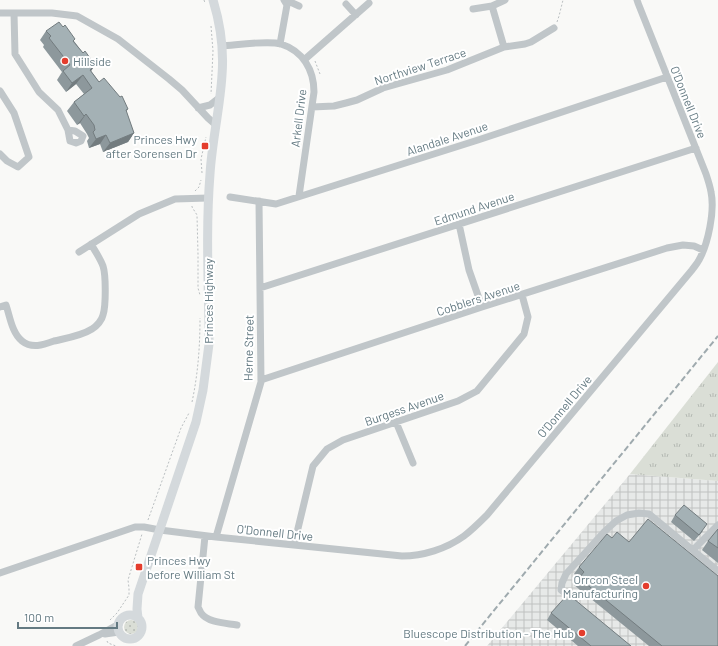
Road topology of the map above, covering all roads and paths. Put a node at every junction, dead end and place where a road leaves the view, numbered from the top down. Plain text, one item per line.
1 (204, 0) edge
2 (285, 0) edge
3 (505, 0) edge
4 (563, 0) edge
5 (638, 0) edge
6 (210, 3) edge
7 (369, 3) dead end
8 (346, 4) dead end
9 (299, 6) dead end
10 (492, 6) junction
11 (473, 9) dead end
12 (0, 13) edge
13 (14, 13) junction
14 (356, 14) junction
15 (210, 22) dead end
16 (554, 28) joint
17 (280, 44) junction
18 (222, 46) junction
19 (504, 47) junction
20 (304, 60) junction
21 (667, 76) junction
22 (0, 91) edge
23 (219, 98) junction
24 (210, 105) junction
25 (312, 107) junction
26 (198, 108) junction
27 (216, 125) junction
28 (68, 130) dead end
29 (206, 136) dead end
30 (696, 148) junction
31 (0, 154) edge
32 (299, 196) junction
33 (230, 197) dead end
34 (194, 198) junction
35 (208, 198) junction
36 (259, 201) junction
37 (459, 224) junction
38 (91, 244) junction
39 (703, 250) junction
40 (79, 252) dead end
41 (260, 288) junction
42 (522, 295) junction
43 (200, 297) dead end
44 (3, 306) edge
45 (482, 307) junction
46 (200, 312) dead end
47 (261, 380) junction
48 (191, 407) dead end
49 (189, 413) dead end
50 (396, 422) junction
51 (413, 463) dead end
52 (718, 525) edge
53 (145, 527) junction
54 (160, 530) junction
55 (205, 536) junction
56 (216, 537) junction
57 (294, 545) junction
58 (693, 550) junction
59 (718, 570) edge
60 (0, 573) edge
61 (138, 594) junction
62 (577, 603) edge
63 (126, 616) junction
64 (138, 618) junction
65 (109, 622) dead end
66 (237, 625) dead end
67 (101, 635) junction
68 (125, 637) edge
69 (76, 646) edge
70 (116, 646) edge

1 - 6 path
2 - 9 street
2 - 17 street
3 - 10 street
4 - 16 path
5 - 21 street, O'Donnell Drive
6 - 18 main road, Princes Highway
7 - 14 street
8 - 14 street
10 - 11 street
10 - 19 street
12 - 13 street
13 - 26 street
13 - 28 street
14 - 20 street
15 - 24 path
16 - 19 street, Northview Terrace
17 - 18 street, Arkell Drive
17 - 20 street, Arkell Drive
18 - 23 main road, Princes Highway
19 - 25 street, Northview Terrace
20 - 25 street, Arkell Drive
21 - 30 street, O'Donnell Drive
21 - 32 street, Alandale Avenue
22 - 31 street
23 - 24 street
23 - 27 main road, Princes Highway
24 - 26 street
25 - 32 street, Arkell Drive
26 - 27 street
27 - 35 main road, Princes Highway
29 - 34 path
30 - 37 street, Edmund Avenue
30 - 39 street, O'Donnell Drive
32 - 36 street, Alandale Avenue
33 - 36 street, Alandale Avenue
34 - 35 street
34 - 38 street
34 - 43 path
35 - 54 main road, Princes Highway
36 - 41 street, Herne Street
37 - 41 street, Edmund Avenue
37 - 45 street
38 - 40 street
38 - 44 street
39 - 42 street, Cobblers Avenue
39 - 57 street, O'Donnell Drive
41 - 47 street, Herne Street
42 - 45 street, Cobblers Avenue
42 - 50 street, Burgess Avenue
45 - 47 street, Cobblers Avenue
46 - 48 path
47 - 56 street, Herne Street
49 - 53 path
50 - 51 street
50 - 57 street, Burgess Avenue
52 - 58 street
53 - 54 street, O'Donnell Drive
53 - 60 street, O'Donnell Drive
53 - 65 path
54 - 55 street, O'Donnell Drive
54 - 61 main road, Princes Highway
55 - 56 street, O'Donnell Drive
55 - 66 street
56 - 57 street, O'Donnell Drive
58 - 59 street
58 - 62 street
61 - 63 main road, Princes Highway
61 - 64 main road, Princes Highway
63 - 64 main road
63 - 68 main road
64 - 68 main road
67 - 68 street
67 - 69 street
67 - 70 path

